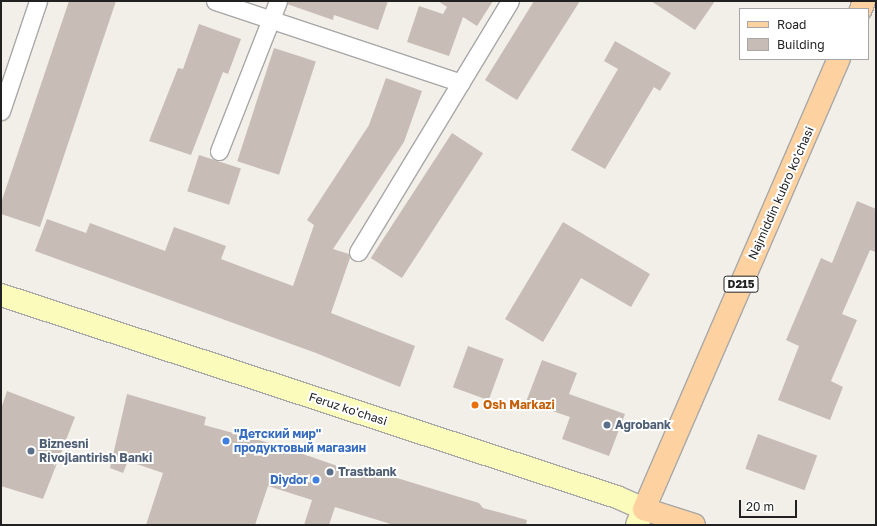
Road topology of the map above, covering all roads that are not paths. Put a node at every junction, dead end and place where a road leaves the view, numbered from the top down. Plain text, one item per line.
1 (38, 1) edge
2 (215, 1) edge
3 (278, 1) edge
4 (510, 1) edge
5 (271, 18) junction
6 (839, 60) edge
7 (461, 83) junction
8 (1, 111) edge
9 (219, 151) dead end
10 (358, 252) dead end
11 (1, 295) edge
12 (640, 517) edge
13 (694, 525) edge

1 - 8 street
2 - 5 street
3 - 5 street
4 - 7 street
5 - 7 street
5 - 9 street
6 - 12 main road, Najmiddin kubro ko'chasi / D215
7 - 10 street
11 - 12 main road, Feruz ko'chasi
12 - 13 main road, Feruz ko'chasi

